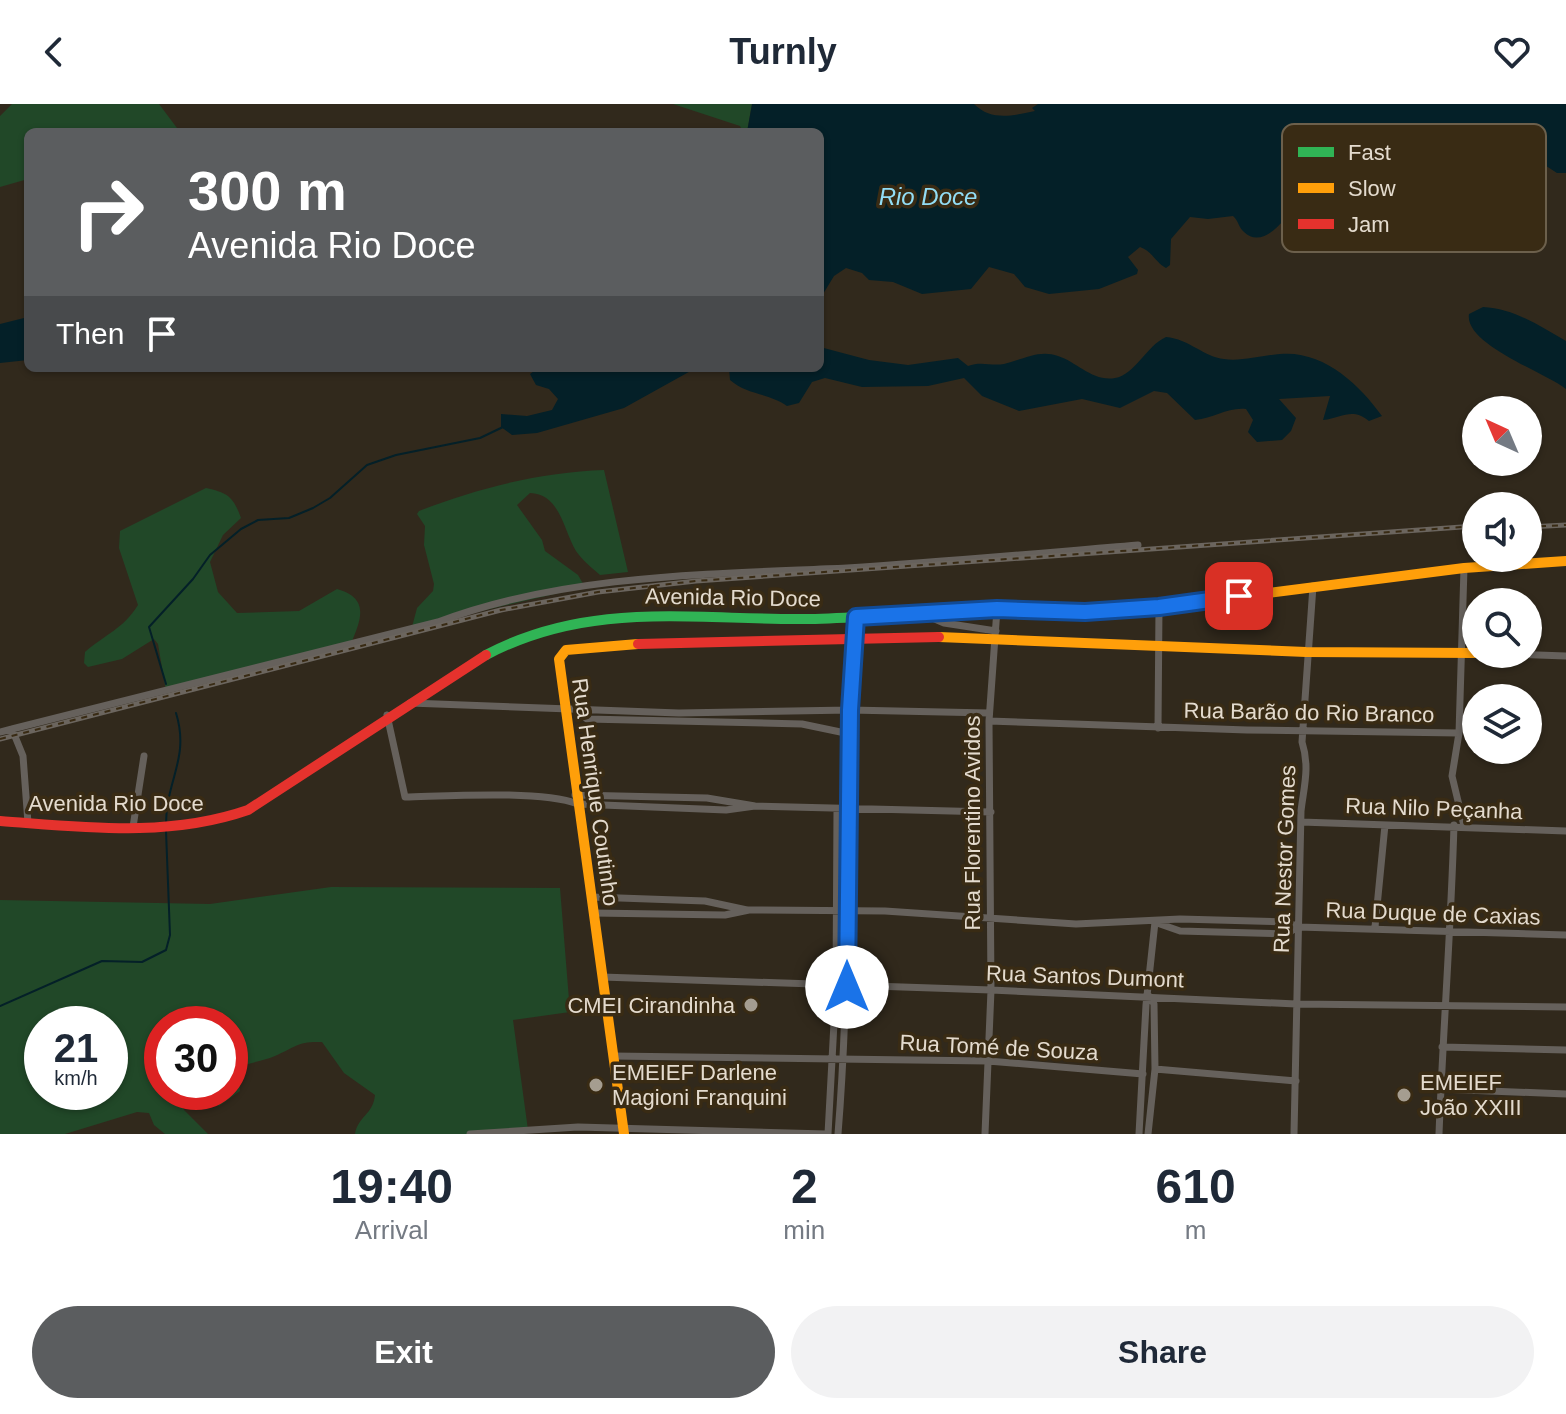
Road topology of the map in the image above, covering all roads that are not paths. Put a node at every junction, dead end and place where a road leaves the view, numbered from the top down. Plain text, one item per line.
1 (1138, 545) dead end
2 (1566, 561) edge
3 (1542, 563) edge
4 (1462, 568) edge
5 (1313, 586) junction
6 (1159, 607) junction
7 (997, 609) junction
8 (923, 614) junction
9 (856, 617) junction
10 (855, 635) junction
11 (996, 635) junction
12 (1159, 643) junction
13 (1309, 652) junction
14 (1462, 652) joint
15 (1542, 655) edge
16 (1566, 656) edge
17 (404, 703) junction
18 (570, 710) junction
19 (850, 710) junction
20 (387, 715) junction
21 (989, 717) junction
22 (1158, 728) junction
23 (12, 729) junction
24 (1303, 731) junction
25 (0, 732) edge
26 (1459, 733) junction
27 (850, 734) junction
28 (144, 756) dead end
29 (578, 798) junction
30 (837, 809) junction
31 (850, 809) junction
32 (991, 812) junction
33 (0, 821) edge
34 (1301, 822) junction
35 (28, 823) junction
36 (1385, 825) junction
37 (1454, 825) junction
38 (1464, 826) junction
39 (133, 827) junction
40 (1566, 831) edge
41 (591, 897) junction
42 (749, 910) junction
43 (847, 911) junction
44 (835, 912) junction
45 (593, 913) junction
46 (990, 919) junction
47 (1155, 922) junction
48 (1298, 927) junction
49 (1375, 927) junction
50 (1451, 930) junction
51 (1566, 935) edge
52 (602, 977) junction
53 (836, 986) junction
54 (847, 987) junction
55 (991, 990) junction
56 (1149, 996) junction
57 (1444, 1003) junction
58 (1296, 1004) junction
59 (1566, 1007) edge
60 (1442, 1047) junction
61 (1566, 1050) edge
62 (613, 1056) junction
63 (832, 1057) junction
64 (844, 1057) junction
65 (988, 1061) junction
66 (1155, 1069) junction
67 (1143, 1074) junction
68 (1296, 1081) junction
69 (1440, 1089) junction
70 (1566, 1094) edge
71 (624, 1131) edge
72 (470, 1134) edge
73 (827, 1134) edge
74 (838, 1134) edge
75 (985, 1134) edge
76 (1139, 1134) edge
77 (1148, 1134) edge
78 (1294, 1134) edge
79 (1439, 1134) edge

1 - 23 street
2 - 3 street, Avenida Rio Doce
4 - 5 street, Avenida Rio Doce
5 - 6 street, Avenida Rio Doce
5 - 13 street, Rua Nestor Gomes
6 - 7 street, Avenida Rio Doce
6 - 12 street
7 - 8 street, Avenida Rio Doce
7 - 11 street, Rua Florentino Avidos
8 - 9 street, Avenida Rio Doce
8 - 11 street
9 - 10 street
9 - 17 street, Avenida Rio Doce
10 - 11 street
10 - 18 street, Rua Henrique Coutinho
10 - 19 street
11 - 12 street
11 - 21 street, Rua Florentino Avidos
12 - 13 street
12 - 22 street
13 - 14 street
13 - 24 street, Rua Nestor Gomes
14 - 26 street
15 - 16 street
17 - 18 street
17 - 20 street, Avenida Rio Doce
18 - 19 street
18 - 27 street
18 - 29 street, Rua Henrique Coutinho
19 - 21 street
19 - 27 street
20 - 29 street
20 - 39 street, Avenida Rio Doce
21 - 22 street, Rua Barão do Rio Branco
21 - 32 street, Rua Florentino Avidos
22 - 24 street, Rua Barão do Rio Branco
23 - 25 street
23 - 35 street
24 - 26 street, Rua Barão do Rio Branco
24 - 34 street, Rua Nestor Gomes
26 - 38 street
27 - 31 street
28 - 39 street
29 - 30 street
29 - 41 street, Rua Henrique Coutinho
30 - 31 street
30 - 44 street
31 - 32 street
31 - 43 street
32 - 46 street, Rua Florentino Avidos
33 - 35 street, Avenida Rio Doce
34 - 36 street, Rua Nilo Peçanha
34 - 48 street, Rua Nestor Gomes
35 - 39 street, Avenida Rio Doce
36 - 37 street, Rua Nilo Peçanha
36 - 49 street
37 - 38 street, Rua Nilo Peçanha
37 - 50 street
38 - 40 street, Rua Nilo Peçanha
41 - 42 street, Rua Duque de Caxias
41 - 45 street, Rua Henrique Coutinho
42 - 44 street, Rua Duque de Caxias
42 - 45 street, Rua Duque de Caxias
43 - 44 street, Rua Duque de Caxias
43 - 46 street, Rua Duque de Caxias
43 - 54 street
44 - 53 street
45 - 52 street, Rua Henrique Coutinho
46 - 47 street, Rua Duque de Caxias
46 - 55 street, Rua Florentino Avidos
47 - 48 street, Rua Duque de Caxias
47 - 56 street
48 - 49 street, Rua Duque de Caxias
48 - 58 street, Rua Nestor Gomes
49 - 50 street, Rua Duque de Caxias
50 - 51 street, Rua Duque de Caxias
50 - 57 street
52 - 53 street, Rua Santos Dumont
52 - 62 street, Rua Henrique Coutinho
53 - 54 street, Rua Santos Dumont
53 - 63 street
54 - 55 street, Rua Santos Dumont
54 - 64 street
55 - 56 street, Rua Santos Dumont
55 - 65 street, Rua Florentino Avidos
56 - 58 street, Rua Santos Dumont
56 - 66 street
56 - 67 street
57 - 58 street, Rua Santos Dumont
57 - 59 street, Rua Santos Dumont
57 - 60 street
58 - 68 street, Rua Nestor Gomes
60 - 61 street
60 - 69 street
62 - 63 street, Rua Tomé de Souza
62 - 71 street, Rua Henrique Coutinho
63 - 64 street, Rua Tomé de Souza
63 - 73 street
64 - 65 street, Rua Tomé de Souza
64 - 74 street
65 - 67 street, Rua Tomé de Souza
65 - 75 street, Rua Florentino Avidos
66 - 68 street
66 - 77 street
67 - 76 street
68 - 78 street, Rua Nestor Gomes
69 - 70 street
69 - 79 street
71 - 72 street
71 - 73 street

